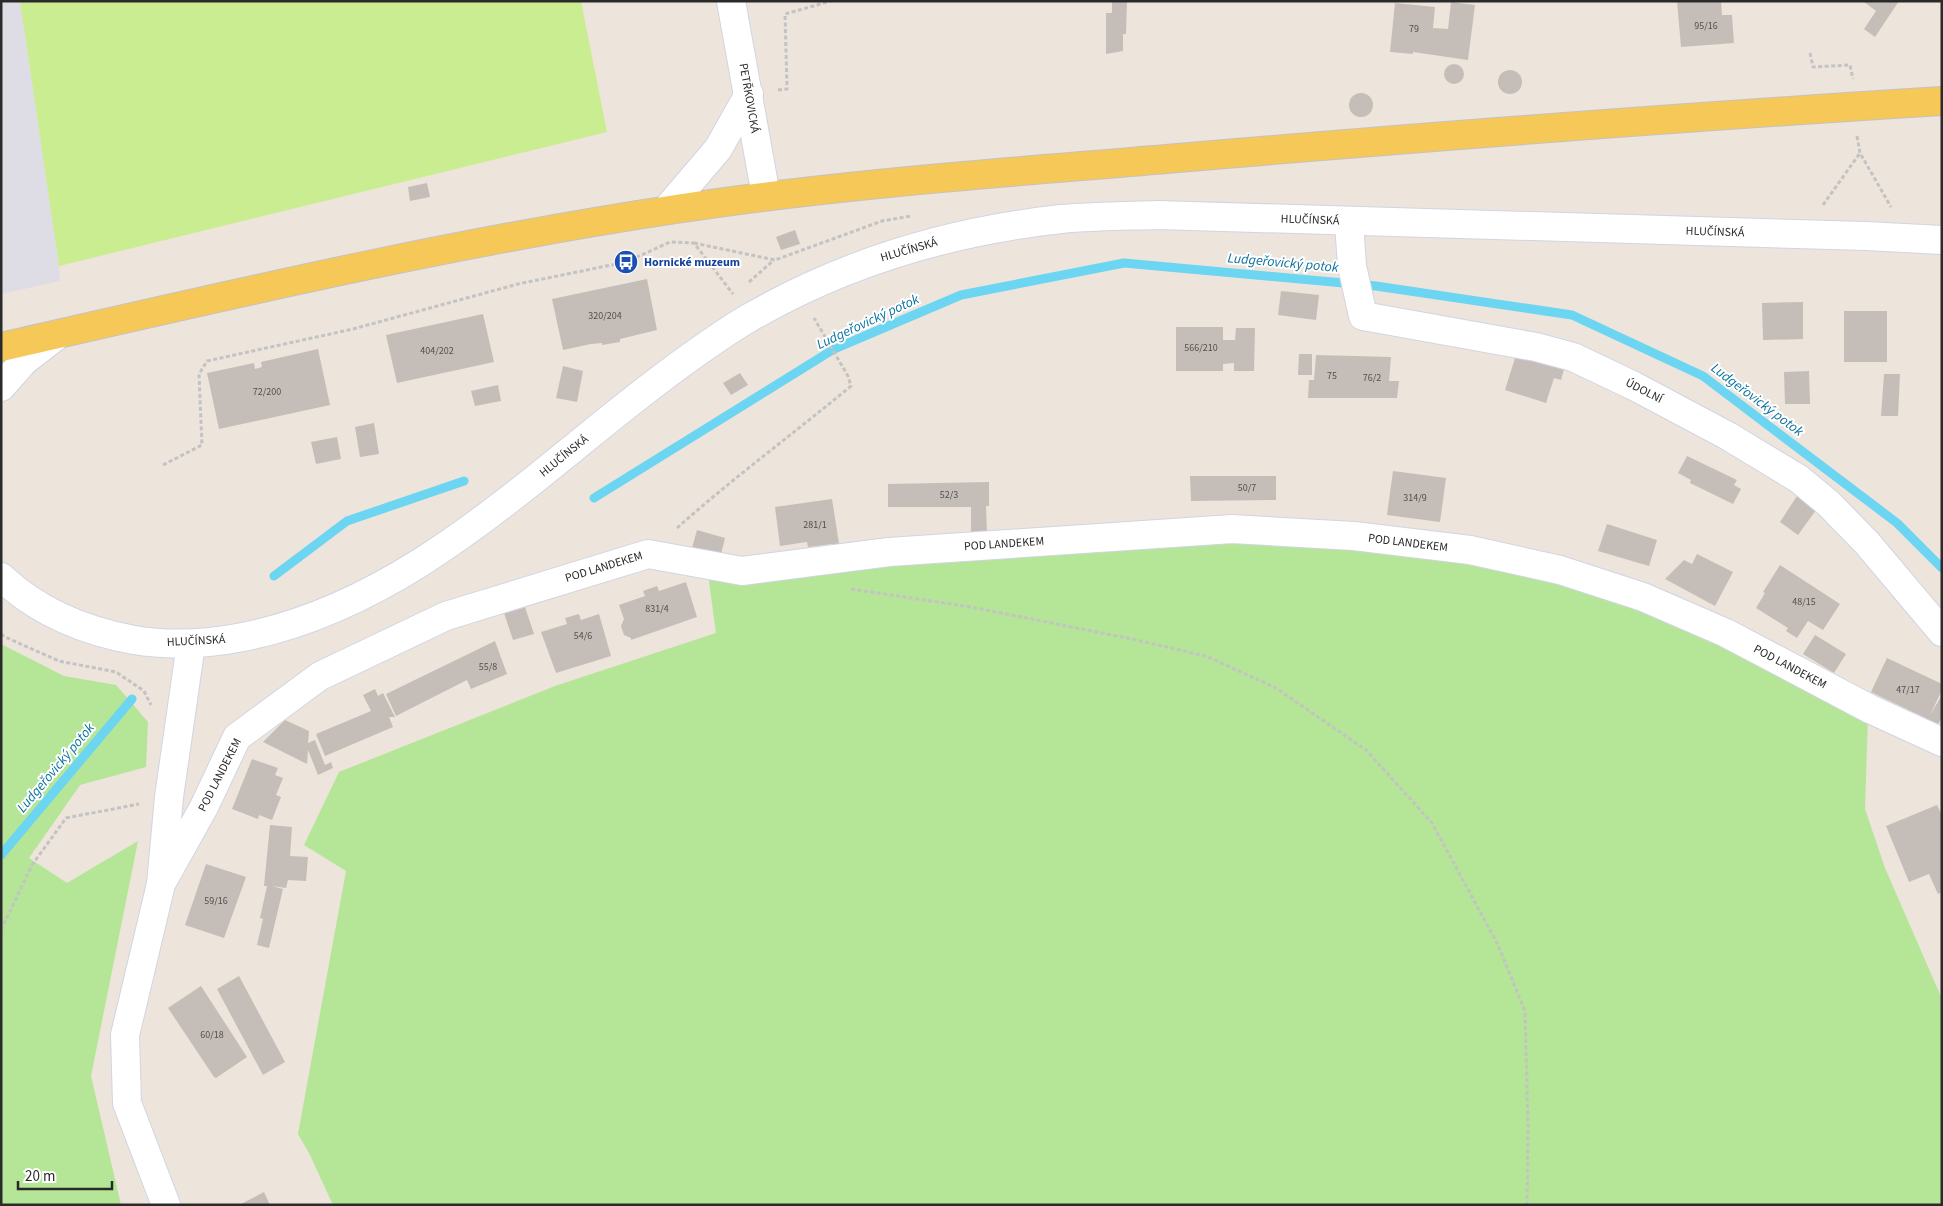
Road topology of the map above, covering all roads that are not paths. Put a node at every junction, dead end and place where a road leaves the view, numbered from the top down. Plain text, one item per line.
1 (731, 1) edge
2 (749, 94) junction
3 (1942, 102) edge
4 (766, 196) junction
5 (666, 210) junction
6 (1349, 222) junction
7 (1942, 240) edge
8 (59, 334) junction
9 (1, 347) edge
10 (1, 387) edge
11 (1, 577) edge
12 (1942, 632) edge
13 (191, 644) junction
14 (1942, 742) edge
15 (161, 884) junction
16 (166, 1205) edge

1 - 2 street, PETŘKOVICKÁ
2 - 4 street, PETŘKOVICKÁ
2 - 5 street
3 - 4 main road
4 - 5 main road
5 - 8 main road
6 - 7 street, HLUČÍNSKÁ
6 - 12 street, ÚDOLNÍ
6 - 13 street, HLUČÍNSKÁ
8 - 9 main road
8 - 10 street
11 - 13 street, HLUČÍNSKÁ
13 - 15 street, POD LANDEKEM
14 - 15 street, POD LANDEKEM
15 - 16 street, POD LANDEKEM

